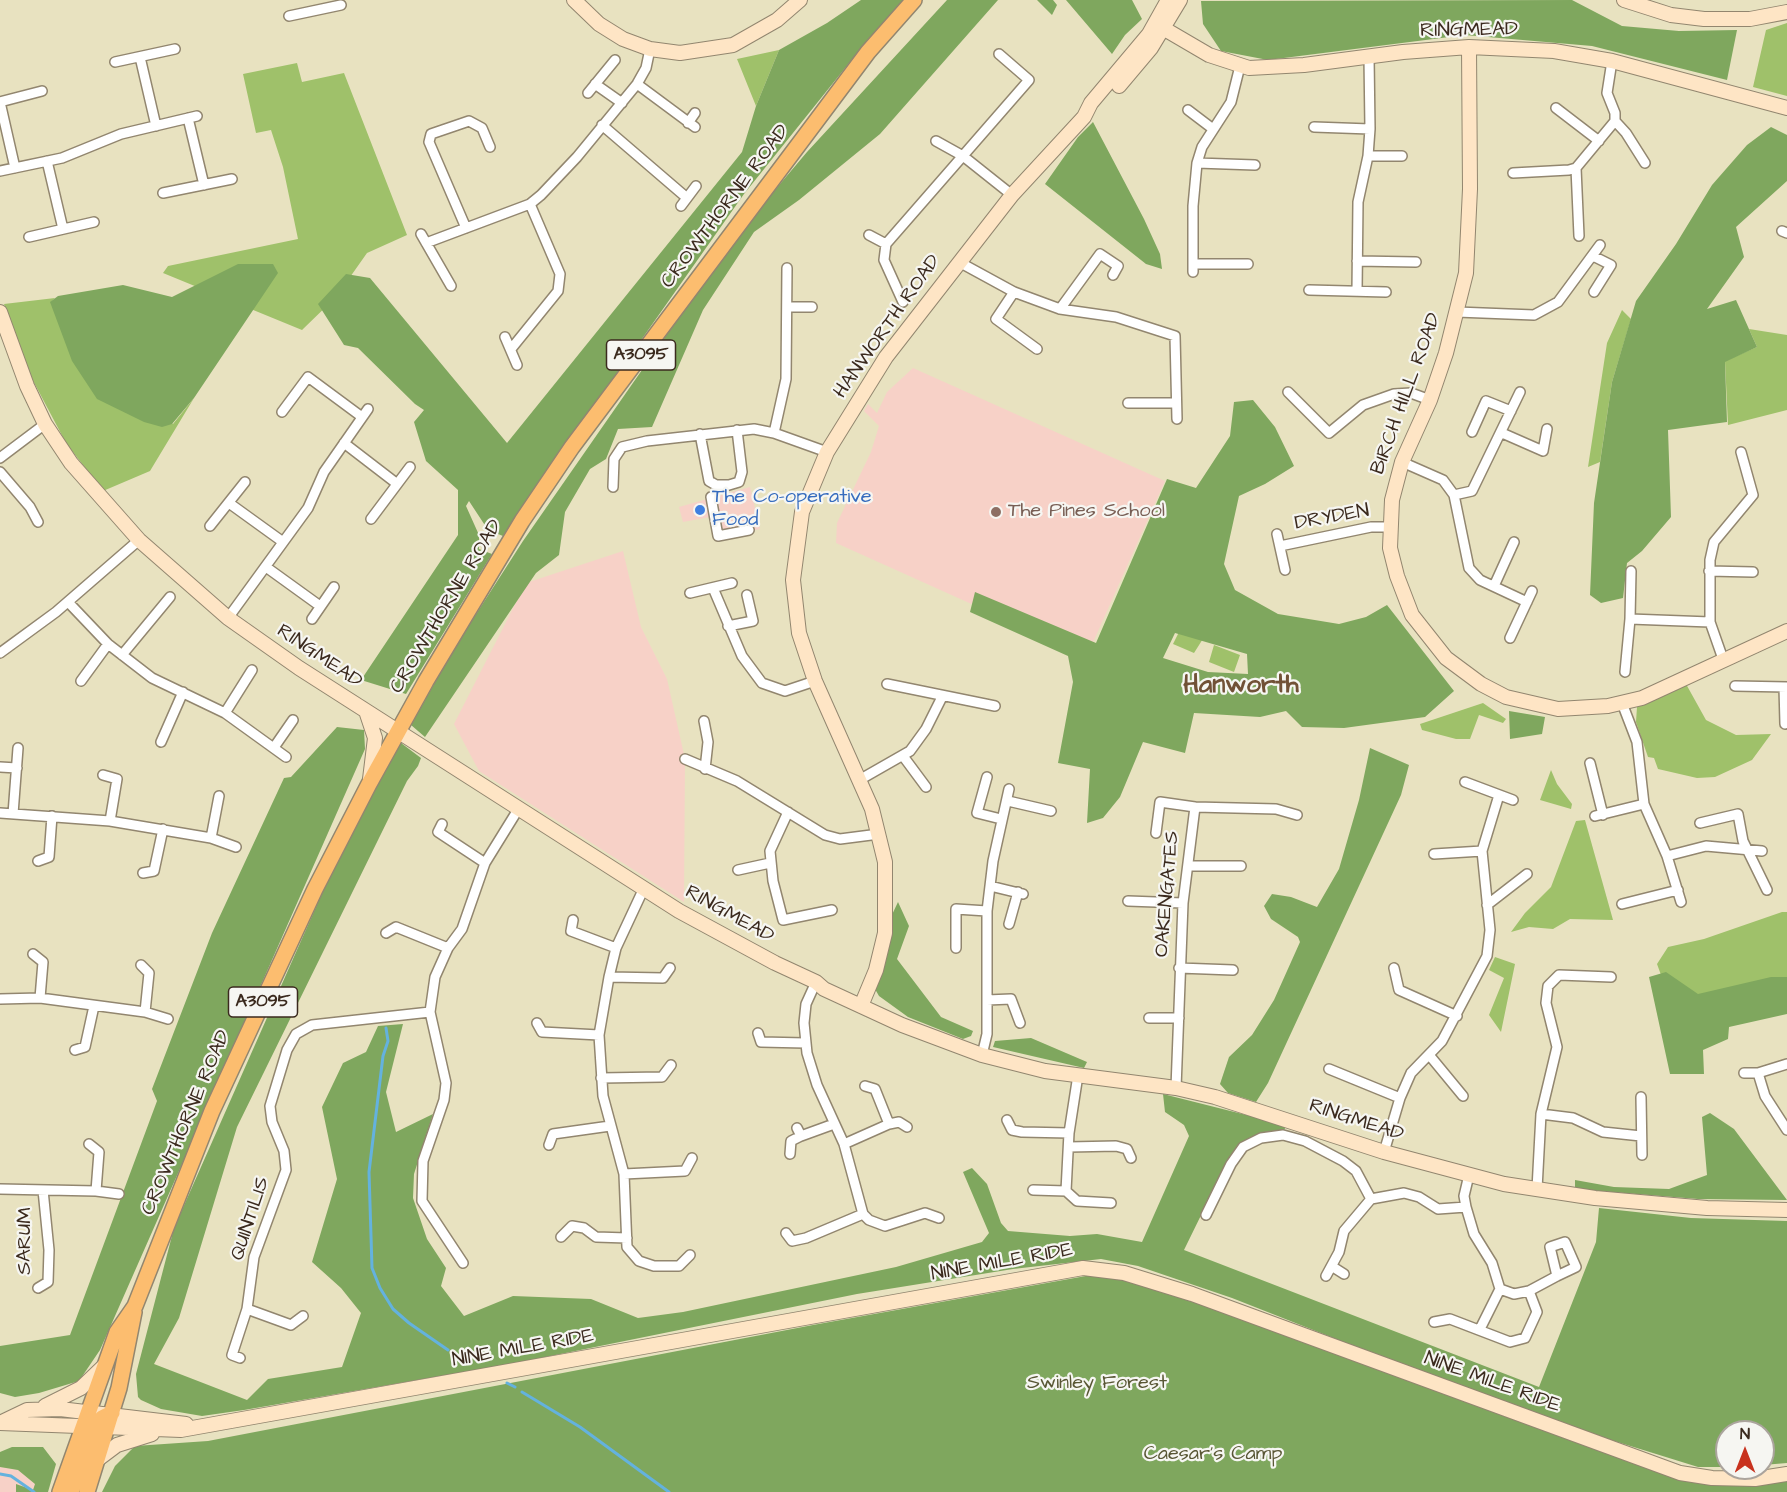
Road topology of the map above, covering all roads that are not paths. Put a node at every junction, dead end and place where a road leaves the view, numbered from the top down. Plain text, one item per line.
1 (574, 0) edge
2 (800, 0) edge
3 (914, 0) edge
4 (1624, 0) edge
5 (1175, 2) edge
6 (316, 4) edge
7 (341, 5) dead end
8 (1787, 12) edge
9 (289, 16) dead end
10 (1160, 26) junction
11 (1185, 42) junction
12 (1469, 47) junction
13 (174, 49) dead end
14 (650, 49) junction
15 (999, 54) dead end
16 (140, 57) junction
17 (1369, 57) junction
18 (615, 60) dead end
19 (1612, 61) junction
20 (115, 62) dead end
21 (1240, 66) junction
22 (595, 84) junction
23 (637, 84) junction
24 (42, 92) dead end
25 (588, 93) dead end
26 (0, 102) edge
27 (622, 103) junction
28 (1556, 108) dead end
29 (1787, 108) edge
30 (1188, 110) dead end
31 (695, 113) dead end
32 (1615, 121) junction
33 (602, 125) junction
34 (156, 126) junction
35 (1314, 127) dead end
36 (1213, 129) junction
37 (1370, 129) junction
38 (936, 141) dead end
39 (1599, 141) junction
40 (490, 147) dead end
41 (963, 156) junction
42 (1368, 156) junction
43 (1402, 156) dead end
44 (47, 161) junction
45 (1197, 163) junction
46 (1645, 163) dead end
47 (1255, 165) dead end
48 (15, 168) junction
49 (1576, 168) junction
50 (0, 171) edge
51 (1513, 173) dead end
52 (232, 179) dead end
53 (204, 185) junction
54 (696, 186) dead end
55 (163, 194) dead end
56 (1012, 195) junction
57 (687, 198) junction
58 (530, 204) junction
59 (681, 206) dead end
60 (94, 222) dead end
61 (466, 228) junction
62 (63, 229) junction
63 (869, 235) dead end
64 (1578, 236) dead end
65 (29, 237) dead end
66 (886, 244) junction
67 (1600, 245) dead end
68 (1593, 256) junction
69 (1357, 261) junction
70 (959, 262) junction
71 (1416, 262) dead end
72 (1248, 264) dead end
73 (787, 268) dead end
74 (1113, 275) dead end
75 (452, 286) dead end
76 (1309, 290) dead end
77 (1357, 291) junction
78 (1014, 292) junction
79 (1386, 292) dead end
80 (1594, 292) dead end
81 (903, 302) dead end
82 (788, 307) junction
83 (812, 307) dead end
84 (1060, 309) junction
85 (0, 312) edge
86 (1457, 312) junction
87 (505, 337) dead end
88 (511, 349) junction
89 (1037, 350) dead end
90 (517, 365) dead end
91 (1288, 392) dead end
92 (1520, 393) dead end
93 (1430, 400) junction
94 (1128, 403) dead end
95 (1176, 403) junction
96 (1511, 411) junction
97 (282, 412) dead end
98 (1177, 418) dead end
99 (45, 424) junction
100 (1547, 429) dead end
101 (736, 430) junction
102 (1472, 432) dead end
103 (774, 433) junction
104 (1329, 433) junction
105 (1502, 433) junction
106 (700, 434) junction
107 (1320, 440) dead end
108 (344, 443) junction
109 (828, 452) junction
110 (1741, 452) dead end
111 (0, 458) edge
112 (1402, 462) junction
113 (410, 467) dead end
114 (0, 472) edge
115 (245, 483) dead end
116 (396, 483) junction
117 (613, 487) dead end
118 (1454, 495) junction
119 (711, 497) dead end
120 (229, 503) junction
121 (371, 519) dead end
122 (38, 522) dead end
123 (210, 526) dead end
124 (1391, 527) junction
125 (749, 530) dead end
126 (1277, 534) dead end
127 (139, 540) junction
128 (283, 542) junction
129 (1514, 542) dead end
130 (1280, 546) junction
131 (266, 567) junction
132 (1285, 570) dead end
133 (1631, 571) dead end
134 (1709, 571) junction
135 (1754, 572) dead end
136 (732, 584) dead end
137 (1494, 586) junction
138 (334, 587) dead end
139 (713, 588) junction
140 (1532, 591) dead end
141 (690, 593) dead end
142 (747, 596) dead end
143 (170, 597) dead end
144 (68, 602) junction
145 (1527, 602) junction
146 (320, 606) junction
147 (228, 618) junction
148 (312, 619) dead end
149 (1630, 619) junction
150 (1710, 622) junction
151 (728, 626) junction
152 (1787, 631) edge
153 (1510, 638) dead end
154 (108, 644) junction
155 (0, 653) edge
156 (122, 655) junction
157 (1723, 659) junction
158 (252, 670) dead end
159 (1624, 672) dead end
160 (81, 681) dead end
161 (815, 681) junction
162 (887, 684) dead end
163 (1735, 686) dead end
164 (1785, 687) edge
165 (183, 692) junction
166 (942, 697) junction
167 (1622, 703) junction
168 (995, 706) dead end
169 (366, 711) junction
170 (225, 713) junction
171 (293, 720) dead end
172 (704, 721) dead end
173 (1785, 724) dead end
174 (398, 731) junction
175 (161, 742) dead end
176 (275, 746) junction
177 (18, 748) dead end
178 (903, 756) junction
179 (286, 757) dead end
180 (686, 759) dead end
181 (1590, 763) dead end
182 (0, 767) edge
183 (16, 768) junction
184 (705, 769) junction
185 (104, 775) dead end
186 (987, 777) dead end
187 (861, 779) junction
188 (1465, 782) dead end
189 (369, 784) junction
190 (926, 787) dead end
191 (1009, 789) dead end
192 (1499, 795) junction
193 (219, 796) dead end
194 (1513, 800) dead end
195 (1008, 801) junction
196 (1644, 804) junction
197 (1195, 807) junction
198 (519, 808) junction
199 (1052, 811) dead end
200 (788, 812) junction
201 (0, 813) edge
202 (13, 814) junction
203 (1297, 815) dead end
204 (52, 816) junction
205 (1001, 819) junction
206 (110, 821) junction
207 (442, 824) dead end
208 (1700, 824) dead end
209 (163, 829) junction
210 (1156, 833) dead end
211 (879, 834) junction
212 (211, 838) junction
213 (236, 847) dead end
214 (1748, 849) junction
215 (1762, 851) dead end
216 (1482, 852) junction
217 (1434, 854) dead end
218 (1667, 856) junction
219 (38, 861) dead end
220 (484, 863) junction
221 (770, 863) junction
222 (1188, 866) junction
223 (1240, 866) dead end
224 (738, 870) dead end
225 (143, 873) dead end
226 (1527, 874) dead end
227 (990, 886) junction
228 (644, 888) junction
229 (1678, 890) junction
230 (1767, 890) dead end
231 (1128, 902) dead end
232 (1681, 902) dead end
233 (1183, 903) junction
234 (1622, 904) dead end
235 (1486, 905) junction
236 (945, 909) dead end
237 (956, 909) junction
238 (832, 910) dead end
239 (987, 911) junction
240 (573, 920) dead end
241 (1010, 924) dead end
242 (386, 933) dead end
243 (448, 948) junction
244 (616, 948) junction
245 (956, 948) dead end
246 (33, 954) dead end
247 (141, 965) dead end
248 (670, 968) dead end
249 (1179, 968) junction
250 (1394, 968) dead end
251 (1233, 970) dead end
252 (609, 977) junction
253 (1611, 977) dead end
254 (816, 982) junction
255 (40, 998) junction
256 (0, 999) edge
257 (987, 1000) junction
258 (863, 1002) junction
259 (94, 1006) junction
260 (145, 1012) junction
261 (430, 1012) junction
262 (1457, 1016) junction
263 (1149, 1018) dead end
264 (1179, 1018) junction
265 (168, 1019) dead end
266 (537, 1023) dead end
267 (1020, 1023) dead end
268 (758, 1033) dead end
269 (599, 1035) junction
270 (805, 1043) junction
271 (75, 1050) dead end
272 (981, 1055) junction
273 (1430, 1056) junction
274 (1787, 1064) edge
275 (671, 1065) dead end
276 (1329, 1070) dead end
277 (1744, 1073) dead end
278 (1758, 1073) junction
279 (1078, 1075) junction
280 (601, 1078) junction
281 (865, 1086) dead end
282 (1176, 1088) junction
283 (1463, 1096) dead end
284 (1641, 1097) dead end
285 (1400, 1098) junction
286 (1541, 1114) junction
287 (1007, 1120) dead end
288 (834, 1124) junction
289 (889, 1124) junction
290 (610, 1126) junction
291 (907, 1127) dead end
292 (1787, 1130) edge
293 (1070, 1133) junction
294 (1641, 1136) junction
295 (89, 1144) dead end
296 (844, 1144) junction
297 (549, 1145) dead end
298 (1069, 1147) junction
299 (1384, 1152) junction
300 (790, 1154) dead end
301 (1642, 1155) dead end
302 (692, 1158) dead end
303 (1131, 1158) dead end
304 (624, 1174) junction
305 (1469, 1175) junction
306 (0, 1189) edge
307 (1537, 1189) junction
308 (43, 1190) junction
309 (1033, 1190) dead end
310 (96, 1191) junction
311 (1066, 1191) junction
312 (119, 1194) dead end
313 (1371, 1199) junction
314 (1110, 1203) dead end
315 (1466, 1207) junction
316 (1787, 1210) edge
317 (863, 1214) junction
318 (1206, 1215) dead end
319 (939, 1218) dead end
320 (786, 1233) dead end
321 (561, 1236) dead end
322 (627, 1238) junction
323 (690, 1255) dead end
324 (463, 1263) dead end
325 (1333, 1267) junction
326 (1344, 1274) dead end
327 (1326, 1276) dead end
328 (1557, 1276) dead end
329 (38, 1288) dead end
330 (1500, 1289) junction
331 (1529, 1291) junction
332 (135, 1306) junction
333 (247, 1309) junction
334 (303, 1316) dead end
335 (1434, 1322) dead end
336 (1480, 1329) junction
337 (240, 1358) dead end
338 (105, 1365) junction
339 (38, 1409) junction
340 (98, 1419) junction
341 (198, 1426) junction
342 (169, 1431) junction
343 (97, 1460) junction
344 (1787, 1474) edge
345 (60, 1492) edge
346 (71, 1492) edge
347 (87, 1492) edge

1 - 14 street
2 - 14 street
3 - 174 main road, CROWTHORNE ROAD / A3095
4 - 8 street
5 - 10 street, HANWORTH ROAD
5 - 11 street
6 - 7 street
6 - 9 street
10 - 11 street, RINGMEAD
10 - 56 street, HANWORTH ROAD
11 - 21 street, RINGMEAD
12 - 17 street, RINGMEAD
12 - 19 street, RINGMEAD
12 - 86 street, BIRCH HILL ROAD
13 - 16 street
14 - 23 street
15 - 41 street
16 - 20 street
16 - 34 street
17 - 21 street, RINGMEAD
17 - 37 street
18 - 22 street
19 - 29 street, RINGMEAD
19 - 32 street
21 - 36 street
22 - 25 street
22 - 27 street
23 - 27 street
23 - 31 street
24 - 26 street
26 - 48 street
27 - 33 street
28 - 39 street
30 - 36 street
32 - 39 street
32 - 46 street
33 - 57 street
33 - 58 street
34 - 44 street
34 - 53 street
35 - 37 street
36 - 45 street
37 - 42 street
38 - 41 street
39 - 49 street
40 - 61 street
41 - 56 street
41 - 66 street
42 - 43 street
42 - 69 street
44 - 48 street
44 - 62 street
45 - 47 street
45 - 72 street
48 - 50 street
49 - 51 street
49 - 64 street
52 - 53 street
53 - 55 street
54 - 57 street
56 - 70 street, HANWORTH ROAD
57 - 59 street
58 - 61 street
58 - 88 street
60 - 62 street
61 - 75 street
62 - 65 street
63 - 66 street
66 - 81 street
67 - 68 street
68 - 80 street
68 - 86 street
69 - 71 street
69 - 77 street
70 - 78 street
70 - 109 street, HANWORTH ROAD
73 - 82 street
74 - 84 street
76 - 77 street
77 - 79 street
78 - 84 street
78 - 89 street
82 - 83 street
82 - 103 street
84 - 95 street
85 - 99 street, RINGMEAD
86 - 93 street, BIRCH HILL ROAD
87 - 88 street
88 - 90 street
91 - 104 street
92 - 96 street
93 - 104 street
93 - 112 street, BIRCH HILL ROAD
94 - 95 street
95 - 98 street
96 - 102 street
96 - 105 street
97 - 108 street
99 - 111 street
99 - 127 street, RINGMEAD
100 - 105 street
101 - 103 street
101 - 106 street
101 - 106 street
103 - 109 street
104 - 107 street
105 - 118 street
106 - 117 street
108 - 116 street
108 - 128 street
109 - 161 street, HANWORTH ROAD
110 - 134 street
112 - 118 street
112 - 124 street, BIRCH HILL ROAD
113 - 116 street
114 - 122 street
115 - 120 street
116 - 121 street
118 - 137 street
119 - 125 street
120 - 123 street
120 - 128 street
124 - 130 street, DRYDEN
124 - 167 street, BIRCH HILL ROAD
126 - 130 street, DRYDEN
127 - 144 street
127 - 147 street, RINGMEAD
128 - 131 street
129 - 137 street
130 - 132 street, DRYDEN
131 - 146 street
131 - 147 street
133 - 149 street
134 - 135 street
134 - 150 street
136 - 139 street
137 - 145 street
138 - 146 street
139 - 141 street
139 - 151 street
140 - 145 street
142 - 151 street
143 - 156 street
144 - 154 street
144 - 155 street
145 - 153 street
146 - 148 street
147 - 169 street, RINGMEAD
149 - 150 street
149 - 159 street
150 - 157 street
151 - 161 street
152 - 157 street, BIRCH HILL ROAD
154 - 156 street
154 - 160 street
156 - 165 street
157 - 167 street, BIRCH HILL ROAD
158 - 170 street
161 - 187 street, HANWORTH ROAD
162 - 166 street
163 - 164 street
164 - 173 street
165 - 170 street
165 - 175 street
166 - 168 street
166 - 178 street
167 - 196 street
169 - 174 street, RINGMEAD
169 - 189 street
170 - 176 street
171 - 176 street
172 - 184 street
174 - 189 main road, CROWTHORNE ROAD / A3095
174 - 198 street, RINGMEAD
176 - 179 street
177 - 183 street
178 - 187 street
178 - 190 street
180 - 184 street
181 - 196 street
182 - 183 street
183 - 202 street
184 - 200 street
185 - 206 street
186 - 205 street
187 - 211 street, HANWORTH ROAD
188 - 192 street
189 - 332 main road, CROWTHORNE ROAD / A3095
191 - 195 street
192 - 194 street
192 - 216 street
193 - 212 street
195 - 199 street
195 - 205 street
196 - 218 street
197 - 203 street, OAKENGATES
197 - 210 street
197 - 222 street, OAKENGATES
198 - 220 street
198 - 228 street, RINGMEAD
200 - 211 street
200 - 221 street
201 - 202 street
202 - 204 street
204 - 206 street
204 - 219 street
205 - 227 street
206 - 209 street
207 - 220 street
208 - 214 street
209 - 212 street
209 - 225 street
211 - 258 street, HANWORTH ROAD
212 - 213 street
214 - 215 street
214 - 218 street
214 - 230 street
216 - 217 street
216 - 235 street
218 - 229 street
220 - 243 street
221 - 224 street
221 - 238 street
222 - 223 street
222 - 233 street, OAKENGATES
226 - 235 street
227 - 239 street
227 - 241 street
228 - 244 street
228 - 254 street, RINGMEAD
229 - 232 street
229 - 234 street
231 - 233 street
233 - 249 street, OAKENGATES
235 - 262 street
236 - 237 street
237 - 239 street
237 - 245 street
239 - 257 street
240 - 244 street
242 - 243 street
243 - 261 street
244 - 252 street
246 - 255 street
247 - 260 street
248 - 252 street
249 - 251 street
249 - 264 street, OAKENGATES
250 - 262 street
252 - 269 street
253 - 286 street
254 - 258 street, RINGMEAD
254 - 270 street
255 - 256 street
255 - 259 street
257 - 267 street
257 - 272 street
258 - 272 street, RINGMEAD
259 - 260 street
259 - 271 street
260 - 265 street
261 - 324 street
261 - 333 street, QUINTILIS
262 - 273 street
263 - 264 street
264 - 282 street, OAKENGATES
266 - 269 street
268 - 270 street
269 - 280 street
270 - 288 street
272 - 279 street, RINGMEAD
273 - 283 street
273 - 285 street
274 - 278 street
275 - 280 street
276 - 285 street
277 - 278 street
278 - 292 street
279 - 282 street, RINGMEAD
279 - 293 street
280 - 290 street
281 - 289 street
282 - 299 street, RINGMEAD
284 - 294 street
285 - 299 street
286 - 294 street
286 - 307 street
287 - 293 street
288 - 296 street
288 - 300 street
289 - 291 street
289 - 296 street
290 - 297 street
290 - 304 street
293 - 298 street
294 - 301 street
295 - 310 street
296 - 317 street
298 - 303 street
298 - 311 street
299 - 305 street, RINGMEAD
302 - 304 street
304 - 322 street
305 - 307 street, RINGMEAD
305 - 315 street
306 - 308 street, SARUM
307 - 316 street, RINGMEAD
308 - 310 street, SARUM
308 - 329 street, SARUM
309 - 311 street
310 - 312 street, SARUM
311 - 314 street
313 - 315 street
313 - 318 street
313 - 325 street
315 - 330 street
317 - 319 street
317 - 320 street
321 - 322 street
322 - 323 street
325 - 326 street
325 - 327 street
328 - 331 street
330 - 331 street
330 - 336 street
331 - 336 street
332 - 338 main road, CROWTHORNE ROAD / A3095
332 - 340 main road, CROWTHORNE ROAD / A3095
333 - 334 street
333 - 337 street, QUINTILIS
335 - 336 street
338 - 339 street
338 - 340 main road, CROWTHORNE ROAD / A3095
339 - 340 street, NINE MILE RIDE
339 - 340 street, NINE MILE RIDE
340 - 341 street, NINE MILE RIDE
340 - 342 street, NINE MILE RIDE
340 - 343 main road, A3095
340 - 345 main road, A3095
340 - 346 main road
341 - 342 street, NINE MILE RIDE
341 - 344 street, NINE MILE RIDE
342 - 343 street
343 - 347 main road, A3095

